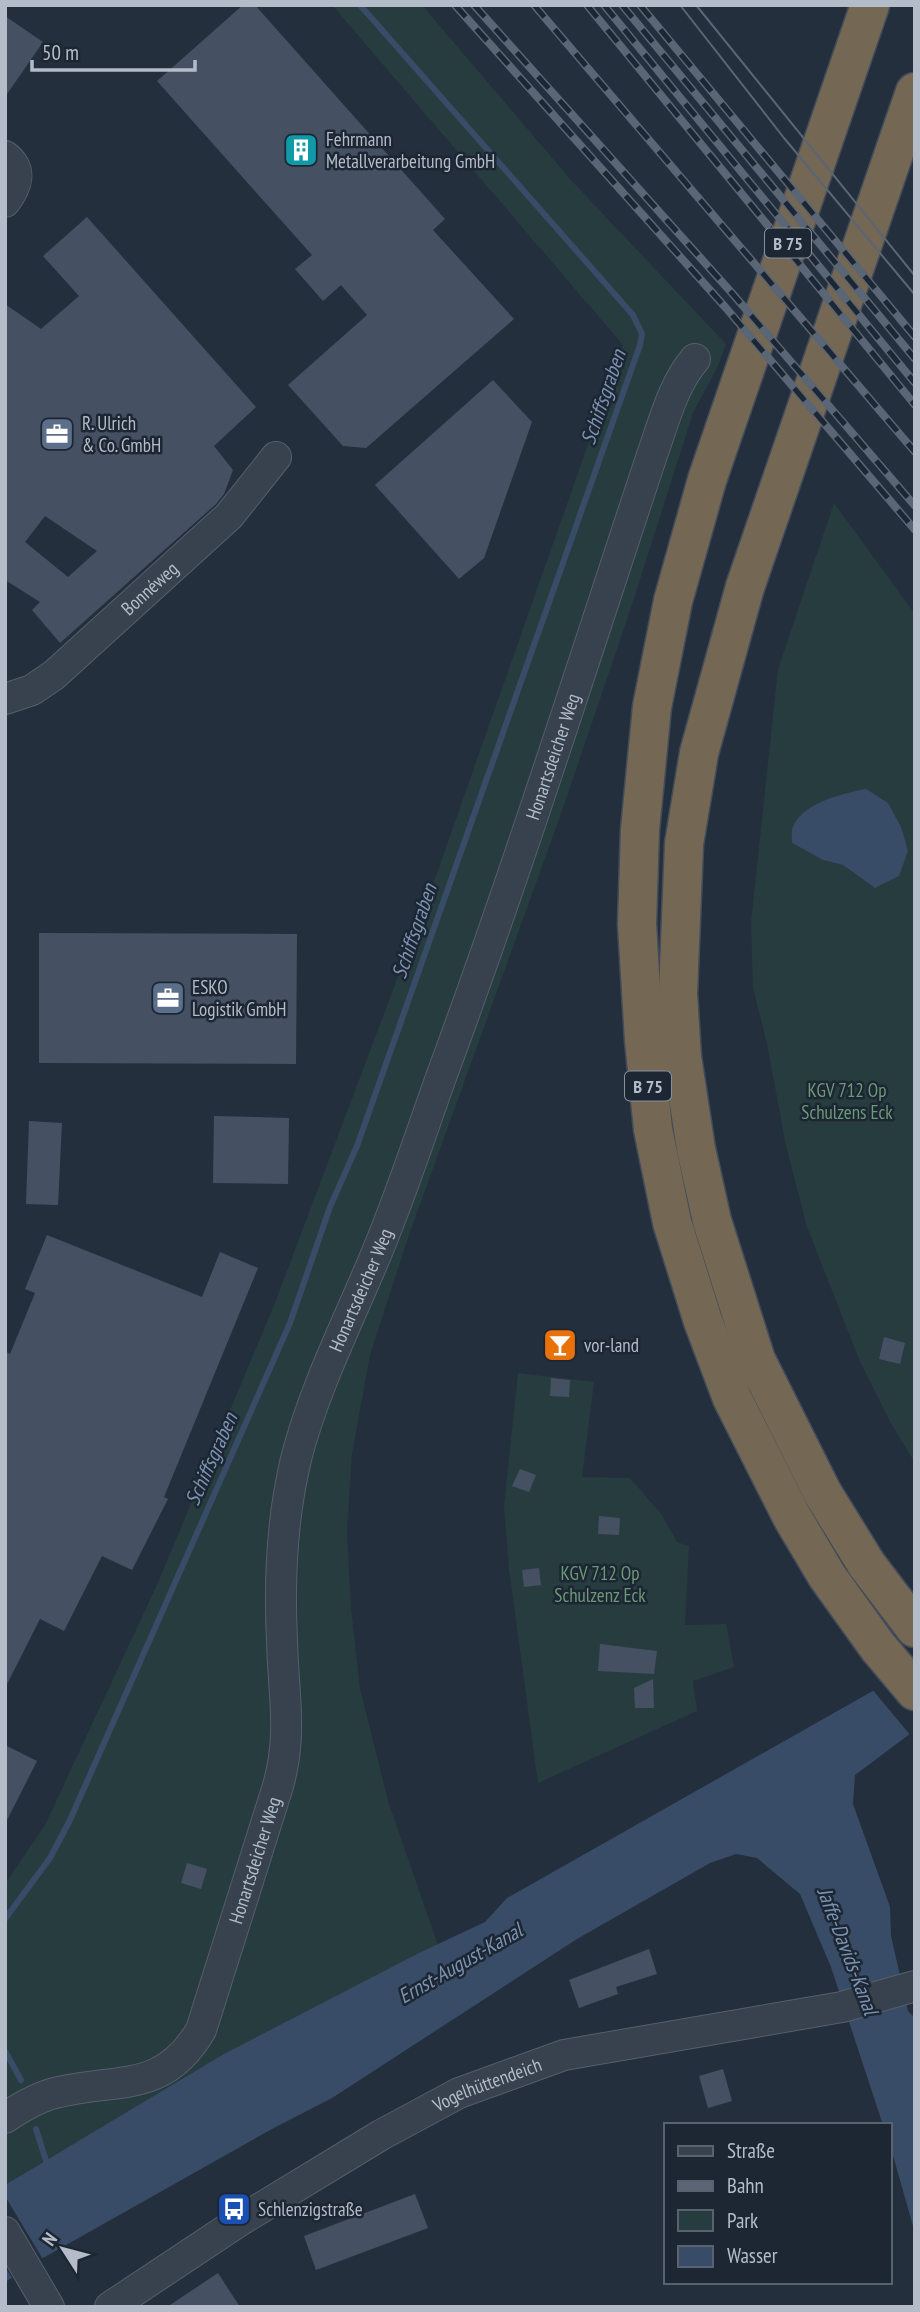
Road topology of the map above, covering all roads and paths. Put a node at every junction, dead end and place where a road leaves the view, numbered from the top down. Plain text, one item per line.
1 (870, 5) edge
2 (915, 92) edge
3 (5, 156) edge
4 (5, 202) edge
5 (695, 359) dead end
6 (276, 457) dead end
7 (5, 699) edge
8 (913, 1625) edge
9 (915, 1691) edge
10 (909, 1987) edge
11 (5, 2118) edge
12 (5, 2232) edge
13 (42, 2295) edge
14 (110, 2307) edge

1 - 9 highway, B 75
2 - 8 highway, B 75
3 - 4 street
5 - 11 street, Honartsdeicher Weg
6 - 7 street, Bonnéweg
10 - 14 street, Vogelhüttendeich
12 - 13 street

